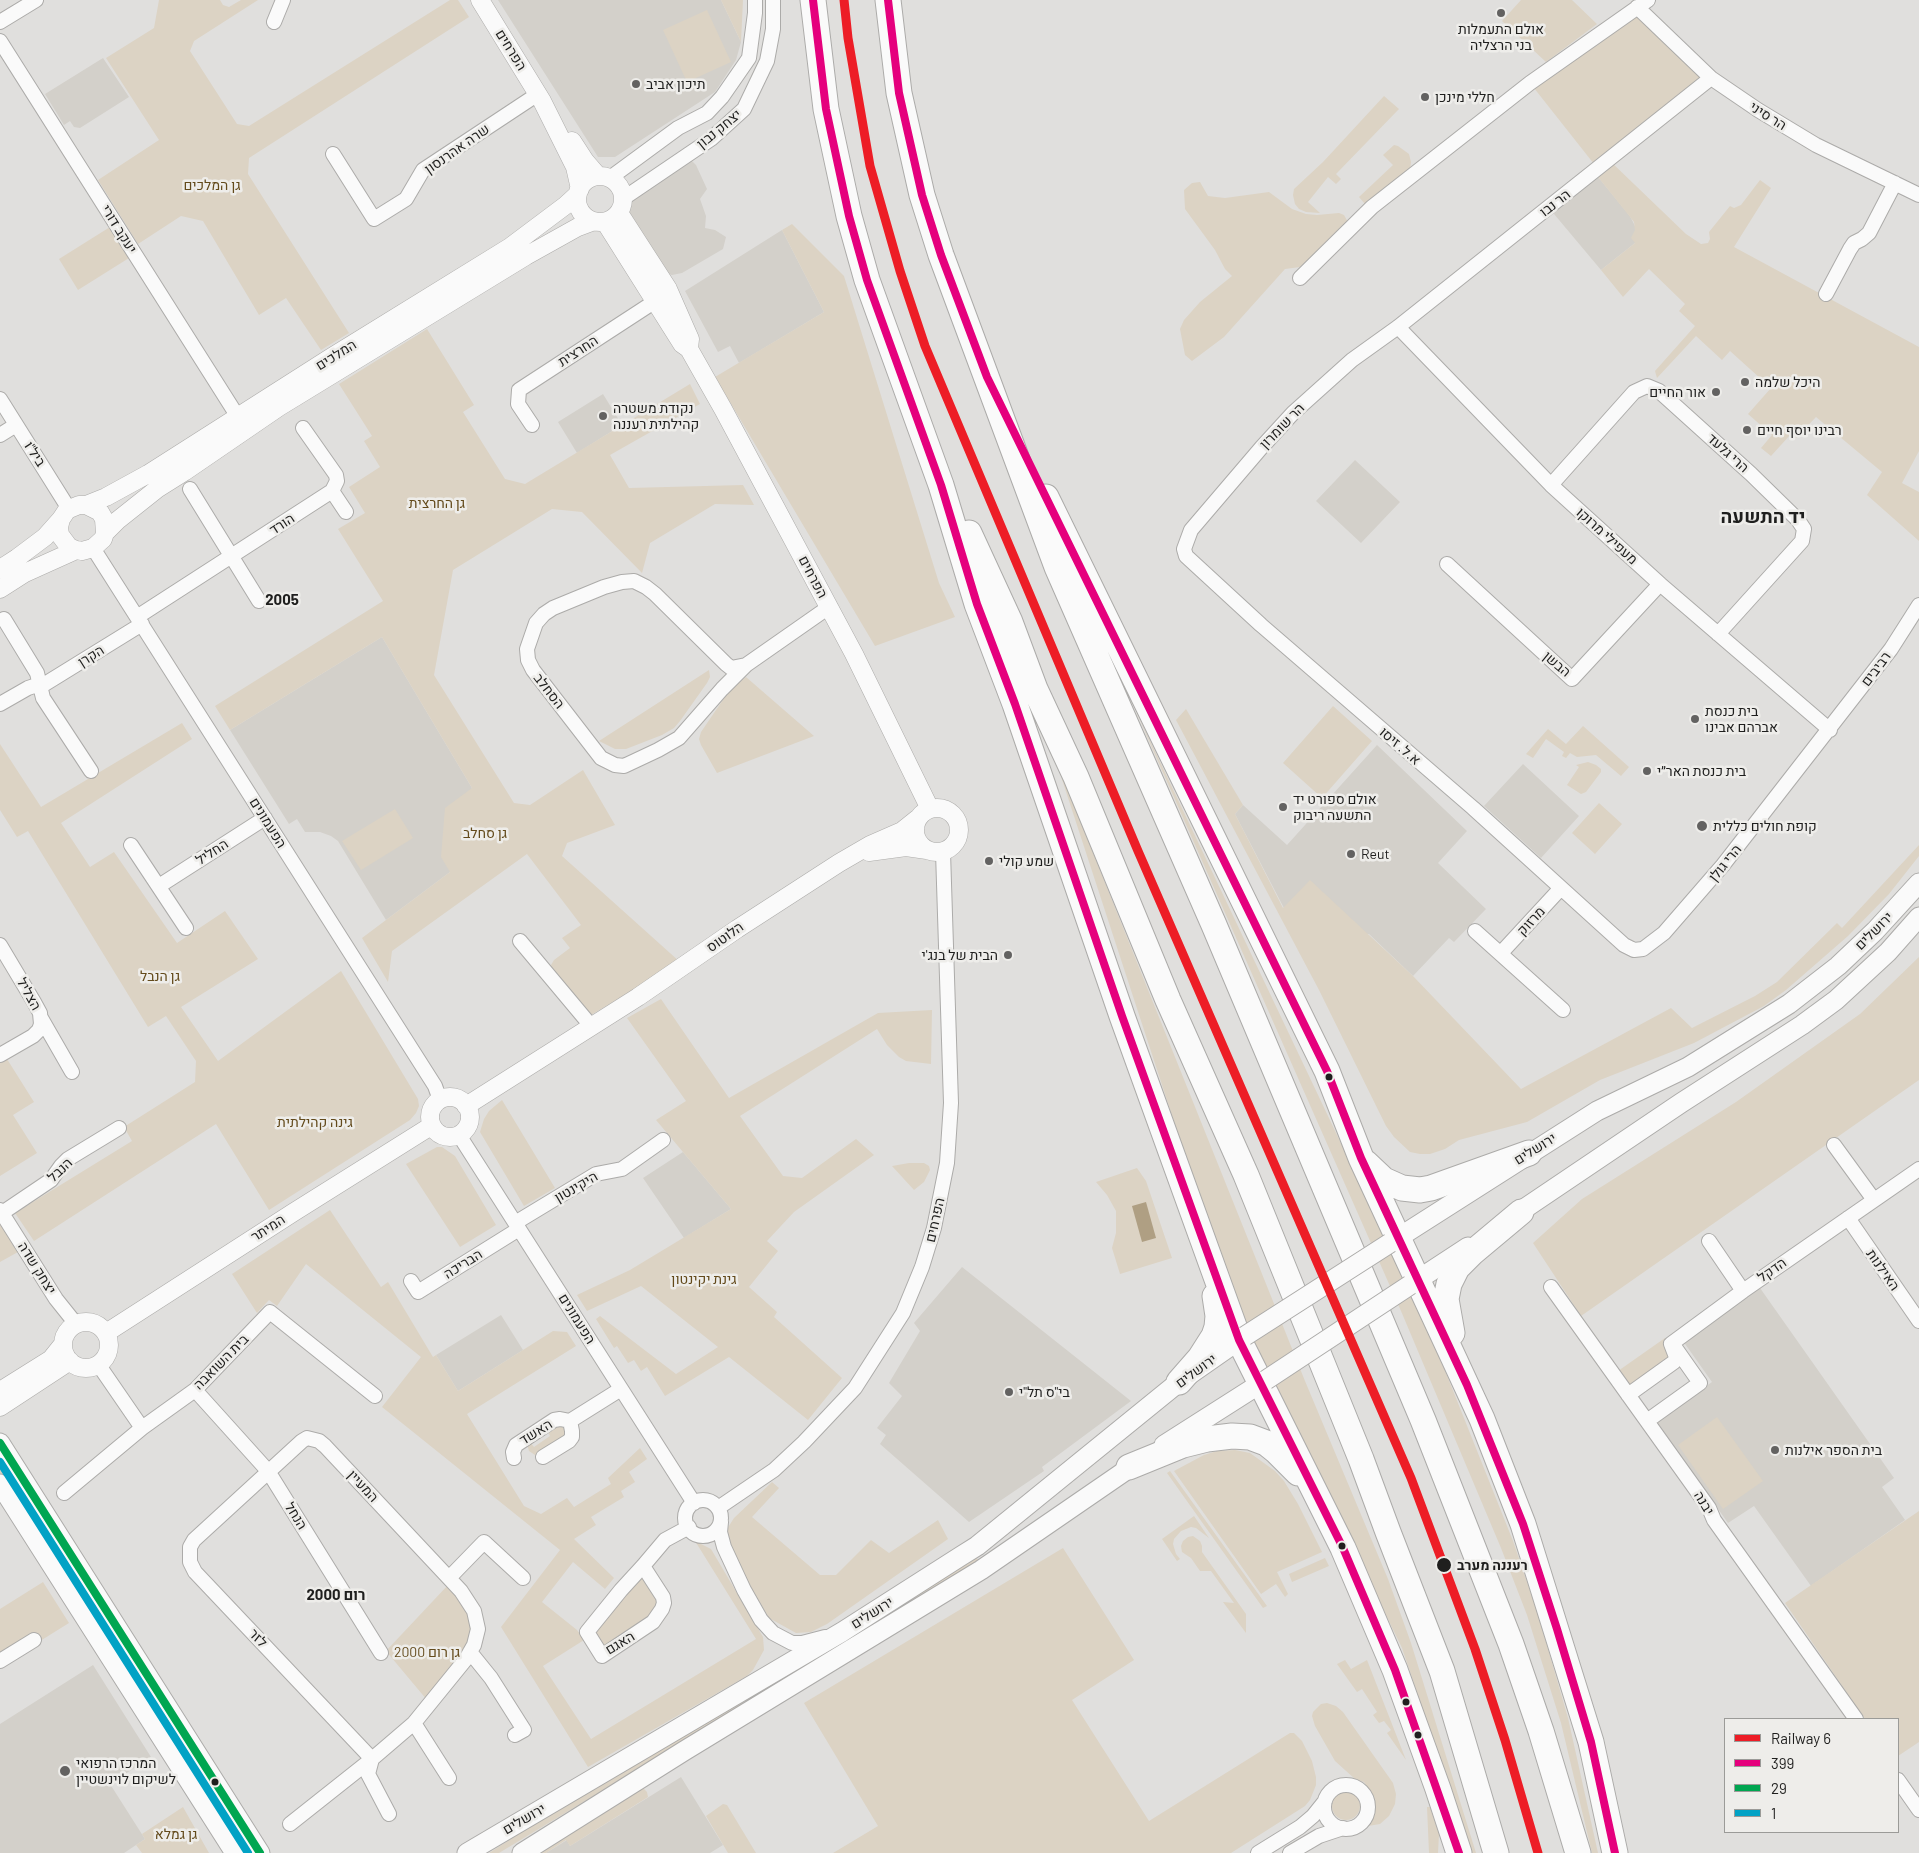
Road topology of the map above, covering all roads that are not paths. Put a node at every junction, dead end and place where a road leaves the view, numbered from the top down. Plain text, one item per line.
1 (36, 0) edge
2 (282, 0) edge
3 (480, 0) edge
4 (755, 0) edge
5 (773, 0) edge
6 (813, 0) edge
7 (888, 0) edge
8 (1643, 4) edge
9 (0, 22) edge
10 (274, 22) dead end
11 (0, 41) edge
12 (1710, 78) junction
13 (540, 98) junction
14 (333, 154) dead end
15 (604, 177) junction
16 (1895, 183) junction
17 (579, 192) junction
18 (1919, 195) edge
19 (610, 214) junction
20 (1300, 278) dead end
21 (668, 288) junction
22 (1826, 294) dead end
23 (654, 302) junction
24 (1398, 327) junction
25 (689, 349) junction
26 (987, 377) junction
27 (0, 399) edge
28 (238, 417) junction
29 (16, 425) junction
30 (532, 425) dead end
31 (303, 428) dead end
32 (0, 435) edge
33 (941, 485) junction
34 (1550, 485) junction
35 (190, 488) dead end
36 (332, 491) junction
37 (72, 511) junction
38 (346, 512) dead end
39 (105, 532) junction
40 (1185, 544) joint
41 (85, 549) junction
42 (231, 556) junction
43 (1448, 564) dead end
44 (0, 569) edge
45 (1660, 584) junction
46 (0, 589) edge
47 (259, 601) dead end
48 (1919, 605) edge
49 (828, 607) junction
50 (4, 619) dead end
51 (139, 621) junction
52 (1718, 634) junction
53 (746, 665) junction
54 (40, 687) junction
55 (0, 704) edge
56 (1830, 730) junction
57 (91, 771) dead end
58 (924, 814) junction
59 (264, 818) junction
60 (131, 845) dead end
61 (861, 851) junction
62 (935, 851) junction
63 (1919, 884) edge
64 (159, 886) junction
65 (1561, 888) junction
66 (1919, 917) edge
67 (186, 928) dead end
68 (1475, 931) dead end
69 (1919, 937) edge
70 (520, 941) dead end
71 (0, 945) edge
72 (1624, 945) joint
73 (1501, 953) junction
74 (1563, 1010) dead end
75 (41, 1018) junction
76 (592, 1027) junction
77 (1780, 1039) junction
78 (0, 1055) edge
79 (72, 1072) dead end
80 (440, 1100) junction
81 (466, 1106) junction
82 (431, 1126) junction
83 (119, 1128) dead end
84 (459, 1135) junction
85 (663, 1140) dead end
86 (1834, 1145) dead end
87 (1529, 1153) junction
88 (1361, 1158) junction
89 (1919, 1169) edge
90 (1874, 1200) junction
91 (1, 1212) edge
92 (1521, 1212) junction
93 (1848, 1218) junction
94 (517, 1226) junction
95 (1394, 1240) junction
96 (1710, 1240) dead end
97 (1209, 1258) junction
98 (411, 1281) dead end
99 (1414, 1283) junction
100 (1551, 1287) dead end
101 (1743, 1291) junction
102 (1919, 1321) edge
103 (76, 1324) junction
104 (106, 1333) junction
105 (1242, 1338) junction
106 (63, 1344) junction
107 (1671, 1344) junction
108 (70, 1361) junction
109 (98, 1364) junction
110 (1179, 1382) junction
111 (1263, 1382) junction
112 (1467, 1385) junction
113 (621, 1389) junction
114 (195, 1390) junction
115 (0, 1391) edge
116 (1628, 1395) junction
117 (374, 1396) dead end
118 (0, 1407) edge
119 (570, 1421) junction
120 (1647, 1421) junction
121 (142, 1428) junction
122 (0, 1443) edge
123 (543, 1457) dead end
124 (514, 1458) dead end
125 (1129, 1468) junction
126 (268, 1471) junction
127 (0, 1484) edge
128 (1315, 1490) junction
129 (64, 1493) dead end
130 (694, 1503) junction
131 (719, 1515) junction
132 (689, 1527) junction
133 (643, 1566) junction
134 (449, 1578) junction
135 (523, 1578) dead end
136 (842, 1632) junction
137 (34, 1640) dead end
138 (470, 1652) junction
139 (381, 1653) dead end
140 (0, 1662) edge
141 (1855, 1718) edge
142 (414, 1723) junction
143 (515, 1735) dead end
144 (372, 1759) junction
145 (448, 1778) dead end
146 (1899, 1781) edge
147 (1325, 1801) junction
148 (228, 1803) junction
149 (1919, 1810) edge
150 (389, 1814) dead end
151 (290, 1824) dead end
152 (1342, 1828) junction
153 (233, 1853) edge
154 (260, 1853) edge
155 (267, 1853) edge
156 (467, 1853) edge
157 (522, 1853) edge
158 (1258, 1853) edge
159 (1290, 1853) edge
160 (1459, 1853) edge
161 (1496, 1853) edge
162 (1578, 1853) edge
163 (1615, 1853) edge

1 - 9 street
2 - 10 street
3 - 13 street, הפרחים
4 - 15 street, יצחק נבון
5 - 19 street, יצחק נבון
6 - 33 highway
7 - 26 highway
8 - 12 street, הר סיני
8 - 20 street
11 - 28 street, יעקב דורי
12 - 16 street, הר סיני
12 - 24 street, הר נבו
13 - 14 street, שרה אהרנסון
13 - 15 street, הפרחים
13 - 17 street, הפרחים
15 - 17 street
15 - 19 street
16 - 18 street, הר סיני
16 - 22 street
17 - 19 street
17 - 28 street, המלכים
19 - 21 street, הפרחים
19 - 23 street, הפרחים
19 - 39 street, המלכים
21 - 23 street, החרצית
21 - 25 street, הפרחים
23 - 25 street, הפרחים
23 - 30 street, החרצית
24 - 34 street, מעפילי מרוקו
24 - 40 street, הר שומרון
25 - 49 street, הפרחים
26 - 88 highway
26 - 162 highway
27 - 29 street, ביל"ו
28 - 37 street, המלכים
29 - 32 street
29 - 37 street, ביל"ו
31 - 36 street
33 - 97 highway
33 - 161 highway
34 - 45 street, מעפילי מרוקו
34 - 52 street, הרי גלעד
35 - 42 street
36 - 38 street
36 - 42 street, הורד
37 - 39 street
37 - 41 street
37 - 44 street, המלכים
39 - 41 street
40 - 65 street, א.ל. זיסו
41 - 46 street
41 - 51 street, הפעמונים
42 - 47 street
42 - 51 street, הורד
43 - 45 street, הבשן
45 - 52 street, מעפילי מרוקו
48 - 56 street, רביבים
49 - 53 street, הסחלב
49 - 58 street, הפרחים
50 - 54 street
51 - 54 street, הקרן
51 - 59 street, הפעמונים
52 - 56 street, מעפילי מרוקו
53 - 53 street, הסחלב
54 - 55 street, הקרן
54 - 57 street
56 - 72 street, הרי גולן
58 - 61 street, הלוטוס
58 - 62 street
58 - 62 street
59 - 64 street, החליל
59 - 80 street, הפעמונים
60 - 64 street
61 - 62 street, הלוטוס
61 - 76 street, הלוטוס
62 - 131 street, הפרחים
63 - 87 main road, ירושלים
64 - 67 street
65 - 72 street, א.ל. זיסו
65 - 73 street, מרזוק
66 - 77 main road, ירושלים
68 - 73 street
69 - 77 main road
70 - 76 street
71 - 75 street, הצליל
73 - 74 street
75 - 78 street, הצליל
75 - 79 street, הצליל
76 - 81 street, הלוטוס
77 - 92 main road, ירושלים
80 - 81 street
80 - 82 street
81 - 84 street
82 - 84 street
82 - 104 street, המיתר
83 - 91 street, הנבל
84 - 94 street, הפעמונים
85 - 94 street, היקינטון
86 - 90 street
87 - 88 highway
87 - 95 main road, ירושלים
88 - 95 highway
89 - 90 street, הדקל
90 - 93 street, הדקל
91 - 103 street, יצחק שדה
92 - 99 main road, ירושלים
92 - 112 highway
93 - 101 street, הדקל
93 - 102 street, האילנות
94 - 98 street, הבריכה
94 - 113 street, הפעמונים
95 - 99 highway
95 - 105 main road, ירושלים, bridge
96 - 101 street
97 - 105 highway
97 - 110 highway
99 - 111 main road, ירושלים, bridge
99 - 112 highway
100 - 116 street, יבנה
101 - 107 street, הדקל
103 - 104 street
103 - 106 street
104 - 109 street
105 - 110 main road, ירושלים
105 - 111 highway
106 - 108 street
106 - 115 street
107 - 116 street
107 - 120 street
108 - 109 street
108 - 118 street
109 - 121 street
110 - 136 main road, ירושלים
111 - 125 main road, ירושלים
111 - 128 highway
112 - 163 highway
113 - 119 street, האשד
113 - 130 street, הפעמונים
114 - 117 street, בית השואבה
114 - 121 street, בית השואבה
114 - 126 street, הנחל
116 - 120 street, יבנה
119 - 123 street, האשד
119 - 124 street, האשד
120 - 141 street, יבנה
121 - 129 street, בית השואבה
122 - 148 main road
125 - 128 highway
125 - 157 main road, ירושלים
126 - 134 street, המעיין
126 - 139 street, הנחל
126 - 144 street, לזר
127 - 153 main road
128 - 160 highway
130 - 131 street
130 - 132 street
131 - 132 street
131 - 136 street
132 - 133 street, האגם
133 - 133 street, האגם
134 - 135 street
134 - 138 street, המעיין
136 - 156 main road, ירושלים
137 - 140 street
138 - 142 street, המעיין
138 - 143 street
142 - 144 street, המעיין
142 - 145 street
144 - 150 street
144 - 151 street, המעיין
146 - 149 street
147 - 152 street
147 - 152 street
147 - 158 street
148 - 154 main road
148 - 155 main road
152 - 159 street

